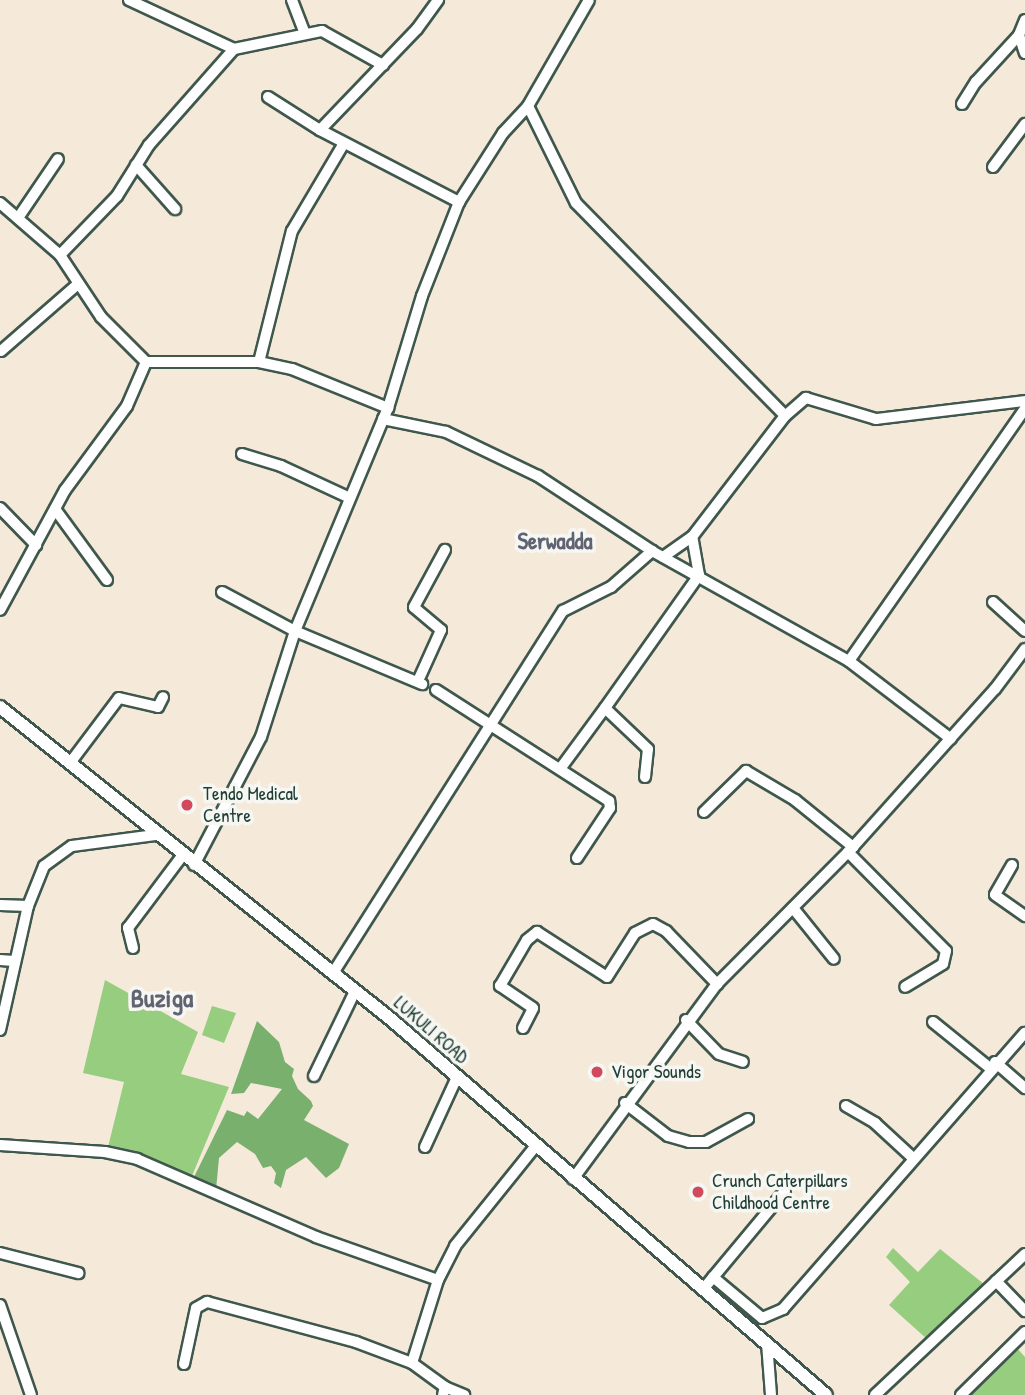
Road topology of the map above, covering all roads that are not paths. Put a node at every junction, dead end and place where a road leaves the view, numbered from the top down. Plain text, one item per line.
1 (129, 0) edge
2 (292, 0) edge
3 (438, 0) edge
4 (589, 0) edge
5 (150, 4) edge
6 (1025, 20) edge
7 (304, 32) junction
8 (1019, 35) junction
9 (234, 49) junction
10 (1025, 53) edge
11 (383, 65) junction
12 (268, 97) dead end
13 (962, 104) dead end
14 (528, 106) junction
15 (1025, 124) edge
16 (320, 130) junction
17 (344, 143) junction
18 (58, 159) dead end
19 (136, 165) junction
20 (993, 167) dead end
21 (459, 202) junction
22 (0, 203) edge
23 (175, 209) dead end
24 (18, 218) junction
25 (60, 255) junction
26 (78, 284) junction
27 (1, 351) edge
28 (146, 362) junction
29 (259, 362) junction
30 (1024, 402) edge
31 (386, 414) junction
32 (785, 416) junction
33 (242, 454) dead end
34 (350, 498) junction
35 (0, 508) edge
36 (55, 509) junction
37 (692, 537) junction
38 (36, 545) junction
39 (445, 550) dead end
40 (652, 551) junction
41 (663, 557) junction
42 (699, 575) junction
43 (107, 580) dead end
44 (222, 592) dead end
45 (993, 602) dead end
46 (0, 610) edge
47 (295, 631) junction
48 (1025, 631) edge
49 (1025, 649) edge
50 (849, 661) junction
51 (436, 690) dead end
52 (163, 697) dead end
53 (0, 707) edge
54 (605, 708) junction
55 (492, 725) junction
56 (951, 739) junction
57 (71, 763) junction
58 (559, 769) junction
59 (645, 777) dead end
60 (704, 812) dead end
61 (155, 835) junction
62 (850, 849) junction
63 (182, 856) junction
64 (577, 858) dead end
65 (194, 865) junction
66 (1012, 865) dead end
67 (0, 905) edge
68 (28, 906) junction
69 (793, 908) junction
70 (1025, 916) edge
71 (133, 948) dead end
72 (834, 959) dead end
73 (0, 960) edge
74 (14, 961) junction
75 (333, 974) junction
76 (717, 984) junction
77 (905, 987) dead end
78 (355, 991) junction
79 (686, 1020) junction
80 (933, 1022) dead end
81 (523, 1028) dead end
82 (0, 1030) edge
83 (1025, 1033) edge
84 (743, 1062) dead end
85 (993, 1065) junction
86 (314, 1076) dead end
87 (457, 1077) junction
88 (1025, 1088) edge
89 (625, 1103) junction
90 (846, 1106) dead end
91 (748, 1119) dead end
92 (0, 1145) edge
93 (425, 1147) dead end
94 (535, 1147) junction
95 (913, 1158) junction
96 (573, 1179) junction
97 (785, 1191) dead end
98 (0, 1253) edge
99 (1025, 1254) edge
100 (78, 1273) dead end
101 (438, 1280) junction
102 (996, 1281) junction
103 (709, 1282) junction
104 (0, 1305) edge
105 (1025, 1311) edge
106 (1025, 1332) edge
107 (767, 1343) junction
108 (412, 1363) junction
109 (184, 1364) dead end
110 (444, 1391) edge
111 (31, 1395) edge
112 (464, 1395) edge
113 (771, 1395) edge
114 (826, 1395) edge
115 (876, 1395) edge
116 (961, 1395) edge

1 - 5 street
2 - 7 street
3 - 11 street
4 - 14 street
5 - 9 street
6 - 8 street
7 - 9 street
7 - 11 street
8 - 10 street
8 - 13 street
9 - 19 street
11 - 16 street
12 - 16 street
14 - 21 street
14 - 32 street
15 - 20 street
16 - 17 street
17 - 21 street
17 - 29 street
18 - 24 street
19 - 23 street
19 - 25 street
21 - 31 street
22 - 24 street
24 - 25 street
25 - 26 street
26 - 27 street
26 - 28 street
28 - 29 street
28 - 36 street
29 - 31 street
30 - 32 street
30 - 50 street
31 - 34 street
31 - 40 street
32 - 37 street
33 - 34 street
34 - 47 street
35 - 38 street
36 - 38 street
36 - 43 street
37 - 41 street
37 - 42 street
38 - 46 street
39 - 47 street
40 - 41 street
40 - 55 street
41 - 42 street
42 - 50 street
42 - 54 street
44 - 47 street
45 - 48 street
47 - 65 street
49 - 56 street
50 - 56 street
51 - 55 street
52 - 57 street
53 - 57 street, LUKULI ROAD
54 - 58 street
54 - 59 street
55 - 58 street
55 - 75 street
56 - 62 street
57 - 61 street, LUKULI ROAD
58 - 64 street
60 - 62 street
61 - 63 street, LUKULI ROAD
61 - 68 street
62 - 69 street
62 - 77 street
63 - 65 street, LUKULI ROAD
63 - 71 street
65 - 75 street, LUKULI ROAD
66 - 70 street
67 - 68 street
68 - 74 street
69 - 72 street
69 - 76 street
73 - 74 street
74 - 82 street
75 - 78 street, LUKULI ROAD
76 - 79 street
76 - 81 street
78 - 86 street
78 - 87 street, LUKULI ROAD
79 - 84 street
79 - 89 street
80 - 85 street
83 - 85 street
85 - 88 street
85 - 95 street
87 - 93 street
87 - 94 street, LUKULI ROAD
89 - 91 street
89 - 96 street
90 - 95 street
92 - 101 street
94 - 96 street, LUKULI ROAD
94 - 101 street
95 - 103 street
96 - 103 street, LUKULI ROAD
97 - 103 street
98 - 100 street
99 - 102 street
101 - 108 street
102 - 105 street
102 - 115 street
103 - 107 street, LUKULI ROAD
104 - 111 street
106 - 116 street
107 - 113 street
107 - 114 street, LUKULI ROAD
108 - 109 street
108 - 110 street
110 - 112 street

